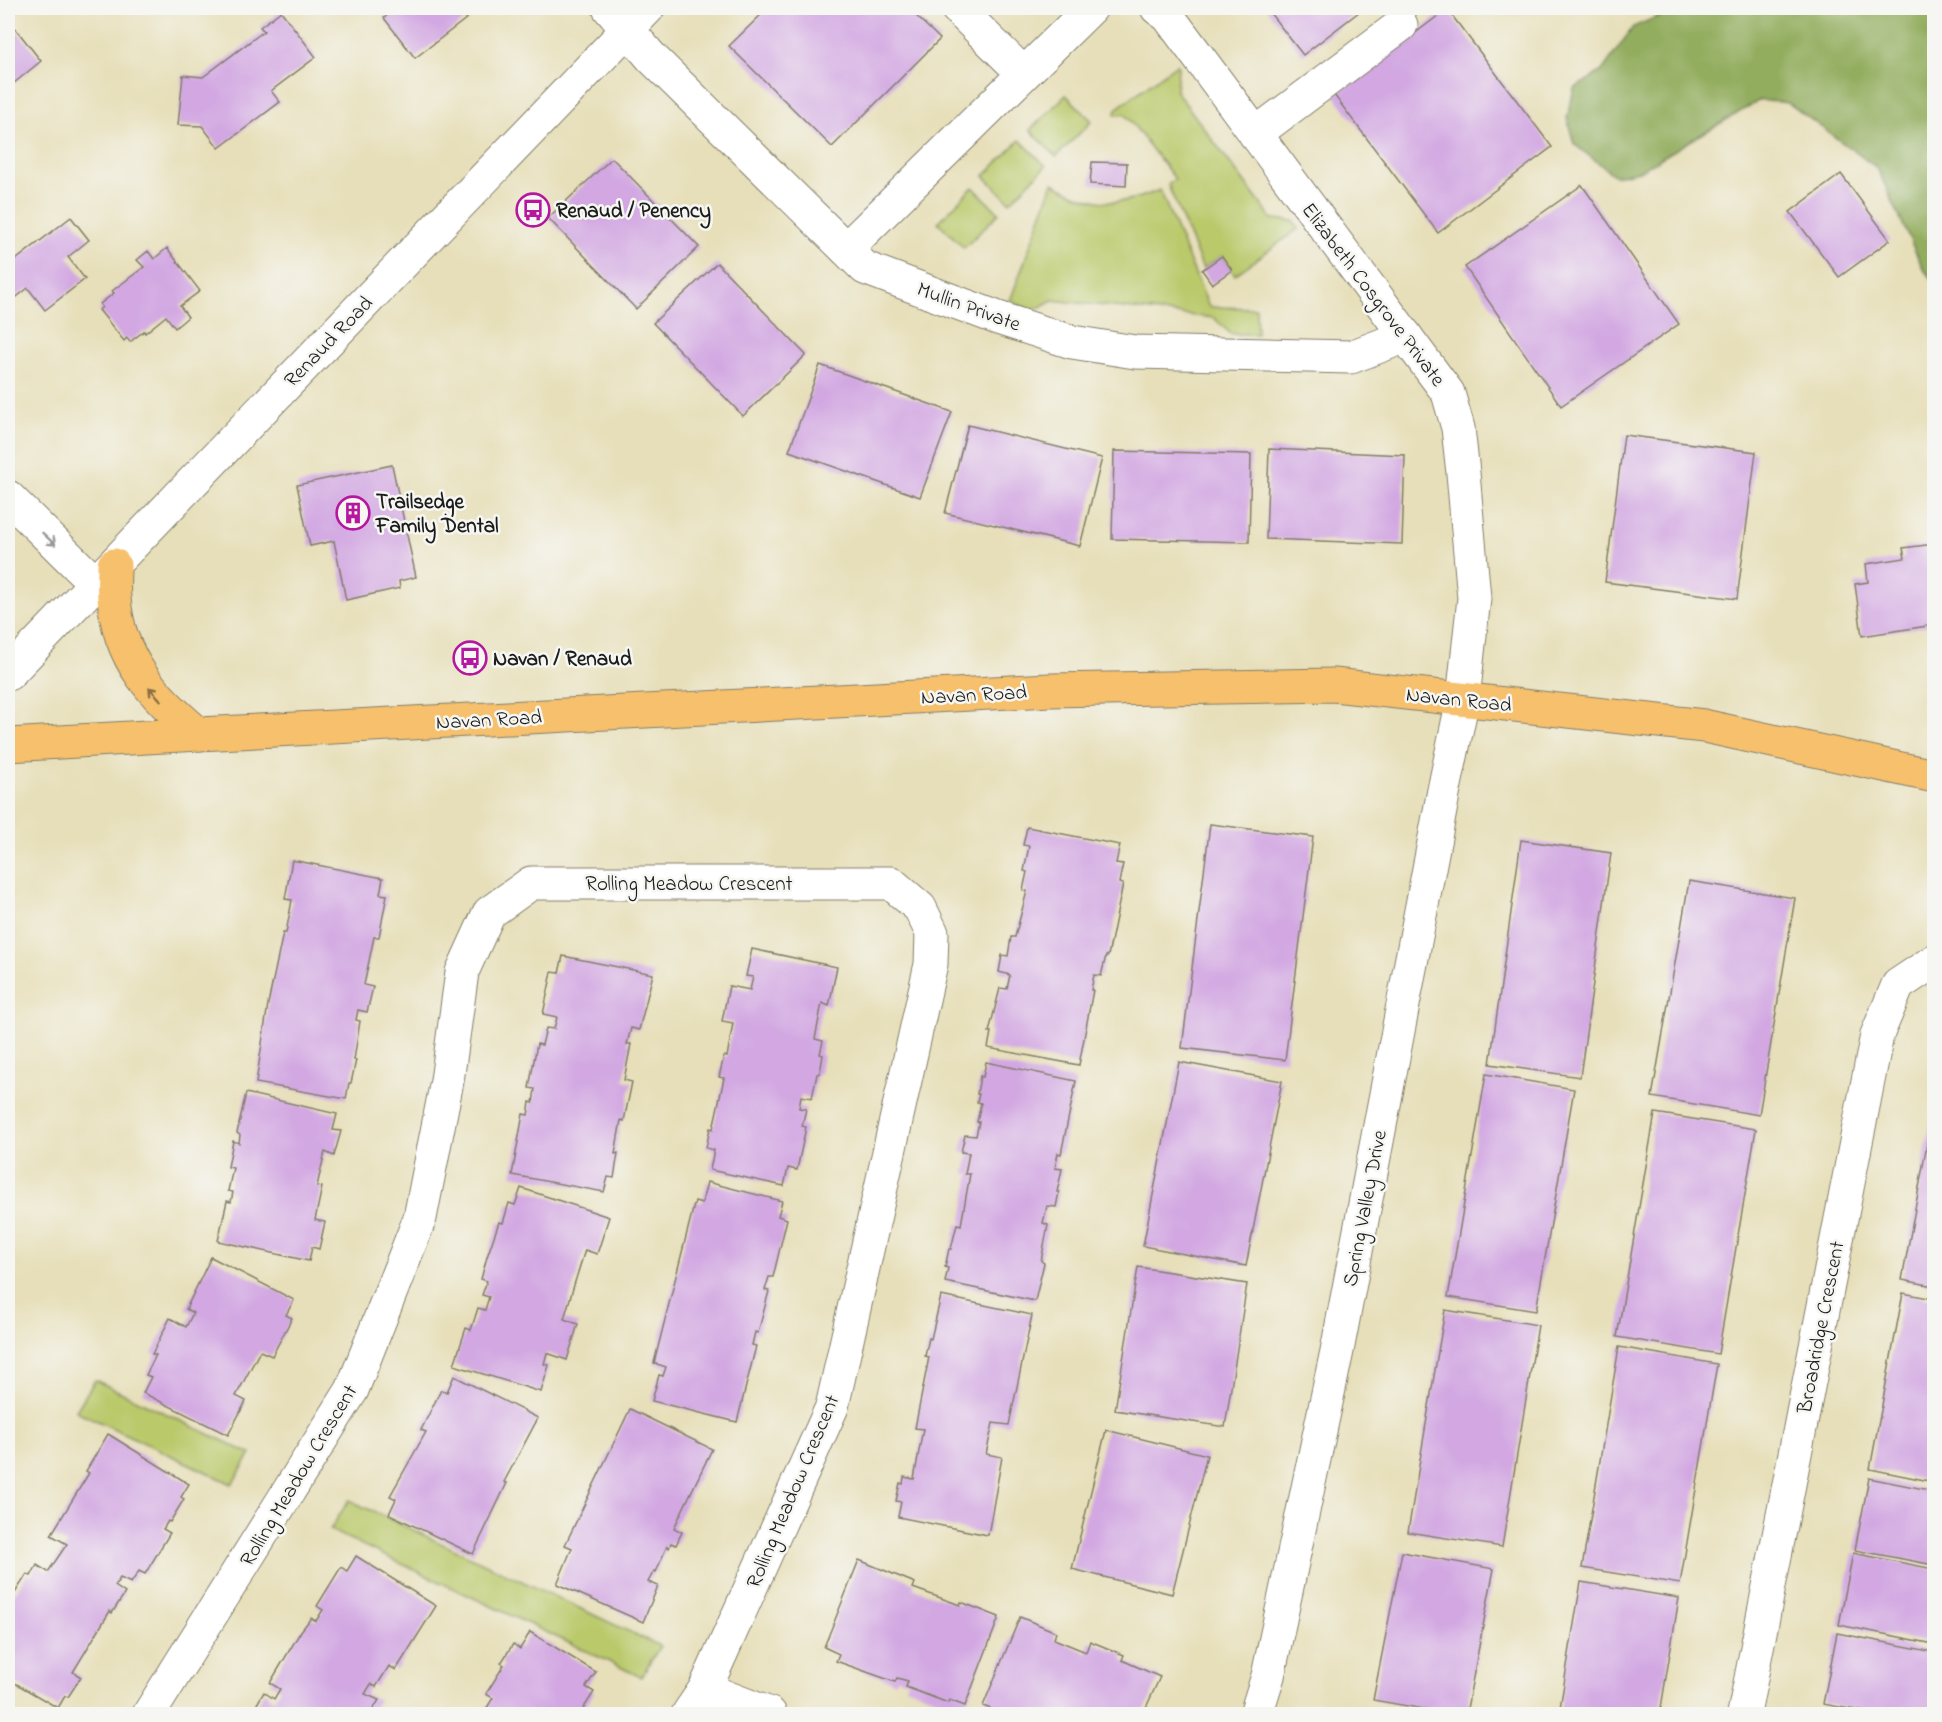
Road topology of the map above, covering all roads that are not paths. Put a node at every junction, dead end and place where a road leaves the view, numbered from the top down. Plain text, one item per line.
1 (957, 8) edge
2 (1091, 8) edge
3 (1157, 8) edge
4 (628, 15) edge
5 (1401, 25) dead end
6 (1023, 73) junction
7 (1255, 134) junction
8 (846, 249) junction
9 (1406, 336) junction
10 (8, 497) edge
11 (105, 574) junction
12 (8, 674) edge
13 (1463, 699) junction
14 (199, 734) junction
15 (8, 745) edge
16 (1935, 776) edge
17 (1935, 961) edge
18 (697, 1702) edge
19 (149, 1714) edge
20 (770, 1714) edge
21 (1256, 1714) edge
22 (1744, 1714) edge

1 - 6 street
2 - 6 street
3 - 7 street, Elizabeth Cosgrove Private
4 - 8 street, Mullin Private
4 - 11 street, Renaud Road
5 - 7 street
6 - 8 street
7 - 9 street, Elizabeth Cosgrove Private
8 - 9 street, Mullin Private
9 - 13 street, Elizabeth Cosgrove Private
10 -> 11 street
11 - 12 street, Renaud Road
14 -> 11 main road
13 - 14 main road, Navan Road
13 - 16 main road, Navan Road
13 - 21 street, Spring Valley Drive
14 - 15 main road, Navan Road
17 - 22 street, Broadridge Crescent
18 - 19 street, Rolling Meadow Crescent
18 - 20 street

